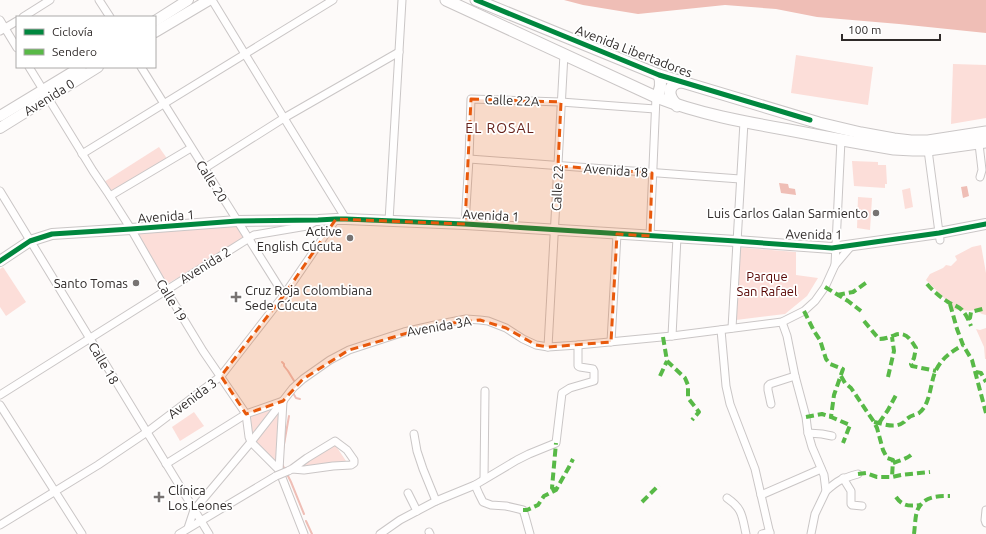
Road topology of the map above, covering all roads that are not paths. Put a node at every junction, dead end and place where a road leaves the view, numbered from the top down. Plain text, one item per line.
1 (50, 0) edge
2 (99, 0) edge
3 (188, 0) edge
4 (209, 0) edge
5 (212, 0) edge
6 (333, 0) edge
7 (402, 0) edge
8 (446, 0) edge
9 (476, 0) edge
10 (25, 16) edge
11 (109, 16) edge
12 (0, 20) edge
13 (156, 20) edge
14 (16, 22) edge
15 (2, 30) edge
16 (156, 31) edge
17 (16, 47) edge
18 (399, 52) junction
19 (245, 54) junction
20 (564, 54) junction
21 (30, 68) edge
22 (80, 68) edge
23 (96, 68) edge
24 (142, 68) edge
25 (659, 74) junction
26 (683, 82) junction
27 (45, 94) junction
28 (656, 97) junction
29 (561, 102) junction
30 (164, 103) junction
31 (677, 106) junction
32 (655, 109) junction
33 (0, 116) edge
34 (284, 118) junction
35 (744, 122) junction
36 (0, 128) edge
37 (986, 132) edge
38 (841, 140) junction
39 (982, 143) edge
40 (191, 148) junction
41 (928, 150) junction
42 (82, 154) junction
43 (469, 159) junction
44 (558, 166) junction
45 (205, 168) junction
46 (652, 172) junction
47 (980, 177) dead end
48 (740, 179) junction
49 (0, 191) edge
50 (110, 196) junction
51 (336, 219) junction
52 (346, 219) junction
53 (318, 220) junction
54 (237, 221) junction
55 (389, 221) junction
56 (465, 224) junction
57 (986, 224) edge
58 (132, 229) junction
59 (554, 230) junction
60 (617, 234) junction
61 (650, 236) junction
62 (676, 237) junction
63 (940, 237) junction
64 (248, 238) junction
65 (30, 241) junction
66 (736, 241) junction
67 (852, 245) junction
68 (836, 248) junction
69 (0, 261) edge
70 (835, 265) junction
71 (166, 290) junction
72 (284, 295) junction
73 (782, 322) junction
74 (732, 328) junction
75 (721, 330) junction
76 (672, 336) junction
77 (89, 338) junction
78 (611, 342) junction
79 (578, 345) junction
80 (548, 346) junction
81 (221, 376) junction
82 (795, 376) junction
83 (484, 391) dead end
84 (0, 395) edge
85 (283, 401) junction
86 (771, 404) dead end
87 (0, 405) edge
88 (246, 414) junction
89 (147, 432) junction
90 (808, 433) junction
91 (414, 434) dead end
92 (832, 436) dead end
93 (251, 442) junction
94 (166, 464) junction
95 (821, 469) junction
96 (290, 470) junction
97 (278, 473) junction
98 (858, 474) dead end
99 (844, 478) junction
100 (484, 479) junction
101 (475, 485) junction
102 (826, 490) junction
103 (55, 492) junction
104 (408, 493) dead end
105 (761, 496) junction
106 (727, 498) dead end
107 (436, 501) junction
108 (862, 506) dead end
109 (194, 510) junction
110 (986, 510) edge
111 (417, 511) junction
112 (200, 520) junction
113 (986, 523) edge
114 (0, 526) edge
115 (188, 528) junction
116 (770, 533) edge
117 (82, 534) edge
118 (179, 534) edge
119 (209, 534) edge
120 (304, 534) edge
121 (380, 534) edge
122 (530, 534) edge
123 (746, 534) edge
124 (762, 534) edge
125 (812, 534) edge

1 - 10 street
2 - 11 street
3 - 13 street
4 - 16 street
5 - 19 street
6 - 19 street
7 - 18 street
8 - 20 main road
9 - 25 main road, Avenida Libertadores
12 - 15 street
14 - 15 street
15 - 17 street
18 - 34 street
18 - 55 street
19 - 30 street
19 - 34 street
20 - 28 main road
20 - 29 street, Calle 22
21 - 27 street, Calle 19
22 - 27 street, Avenida 0
23 - 27 street, Avenida 0
24 - 30 street, Calle 20
25 - 26 main road, Avenida Libertadores
25 - 28 main road
26 - 31 main road
26 - 37 main road, Avenida Libertadores
27 - 33 street, Avenida 0
27 - 36 street, Avenida 0
27 - 42 street, Calle 19
28 - 31 main road
28 - 32 street
29 - 32 street, Calle 22A
29 - 43 street, Calle 22A
29 - 44 street, Calle 22
30 - 40 street, Calle 20
30 - 42 street
31 - 35 main road
32 - 46 street
34 - 45 street
34 - 52 street
35 - 38 main road
35 - 48 street
38 - 41 main road
38 - 68 street, Avenida 3A
39 - 41 main road
39 - 47 street
40 - 45 street, Calle 20
40 - 50 street
41 - 63 street
42 - 50 street, Calle 19
43 - 44 street, Avenida 18
43 - 56 street, Calle 22A
44 - 46 street, Avenida 18
44 - 59 street, Calle 22
45 - 54 street, Calle 20
46 - 48 street, Avenida 18
46 - 61 street
48 - 66 street
49 - 65 street, Calle 18
50 - 58 street, Calle 19
51 - 52 street, Avenida 1
51 - 53 street, Avenida 1
51 - 72 street, Avenida 3
52 - 55 street, Avenida 1
53 - 54 street, Avenida 1
53 - 64 street, Avenida 2
54 - 58 street, Avenida 1
54 - 64 street, Calle 20
55 - 56 street, Avenida 1
56 - 59 street, Avenida 1
57 - 63 street, Avenida 1
58 - 65 street, Avenida 1
58 - 71 street, Calle 19
59 - 60 street, Avenida 1
59 - 80 street, Calle 22
60 - 61 street, Avenida 1
60 - 78 street
61 - 62 street, Avenida 1
62 - 66 street, Avenida 1
62 - 76 street
63 - 67 street, Avenida 1
64 - 71 street, Avenida 2
64 - 72 street, Calle 20
65 - 69 street, Avenida 1
65 - 77 street, Calle 18
66 - 68 street, Avenida 1
66 - 74 street
67 - 68 street, Avenida 1
67 - 70 street, Avenida 3A
68 - 70 street, Avenida 3A
70 - 73 street, Avenida 3A
71 - 77 street, Avenida 2
71 - 81 street, Calle 19
72 - 81 street, Avenida 3
73 - 74 street, Avenida 3A
73 - 82 street
74 - 75 street, Avenida 3A
75 - 76 street, Avenida 3A
75 - 105 street
76 - 78 street, Avenida 3A
77 - 84 street, Avenida 2
77 - 89 street, Calle 18
78 - 79 street, Avenida 3A
79 - 80 street, Avenida 3A
79 - 100 street
80 - 85 street, Avenida 3A
81 - 88 street, Calle 19
81 - 89 street, Avenida 3
82 - 86 street
82 - 90 street
83 - 100 street
85 - 88 street
85 - 93 street, Avenida 3A
85 - 97 street
87 - 103 street
88 - 93 street, Calle 19
88 - 94 street
89 - 94 street, Calle 18
89 - 103 street, Avenida 3
90 - 92 street
90 - 95 street
91 - 107 street
93 - 97 street
93 - 109 street, Avenida 3A
94 - 109 street, Calle 18
95 - 102 street
95 - 105 street
96 - 96 street
96 - 97 street, bridge
97 - 112 street
97 - 120 street
98 - 99 street
99 - 102 street
99 - 108 street
100 - 101 street
101 - 107 street
101 - 122 street
102 - 125 street
103 - 114 street, Avenida 3
103 - 117 street
104 - 111 street
105 - 116 street
106 - 123 street
107 - 111 street
109 - 112 street, Calle 18
109 - 115 street
110 - 113 street
111 - 121 street
112 - 115 street
112 - 119 street, Calle 18
115 - 118 street
116 - 124 street

